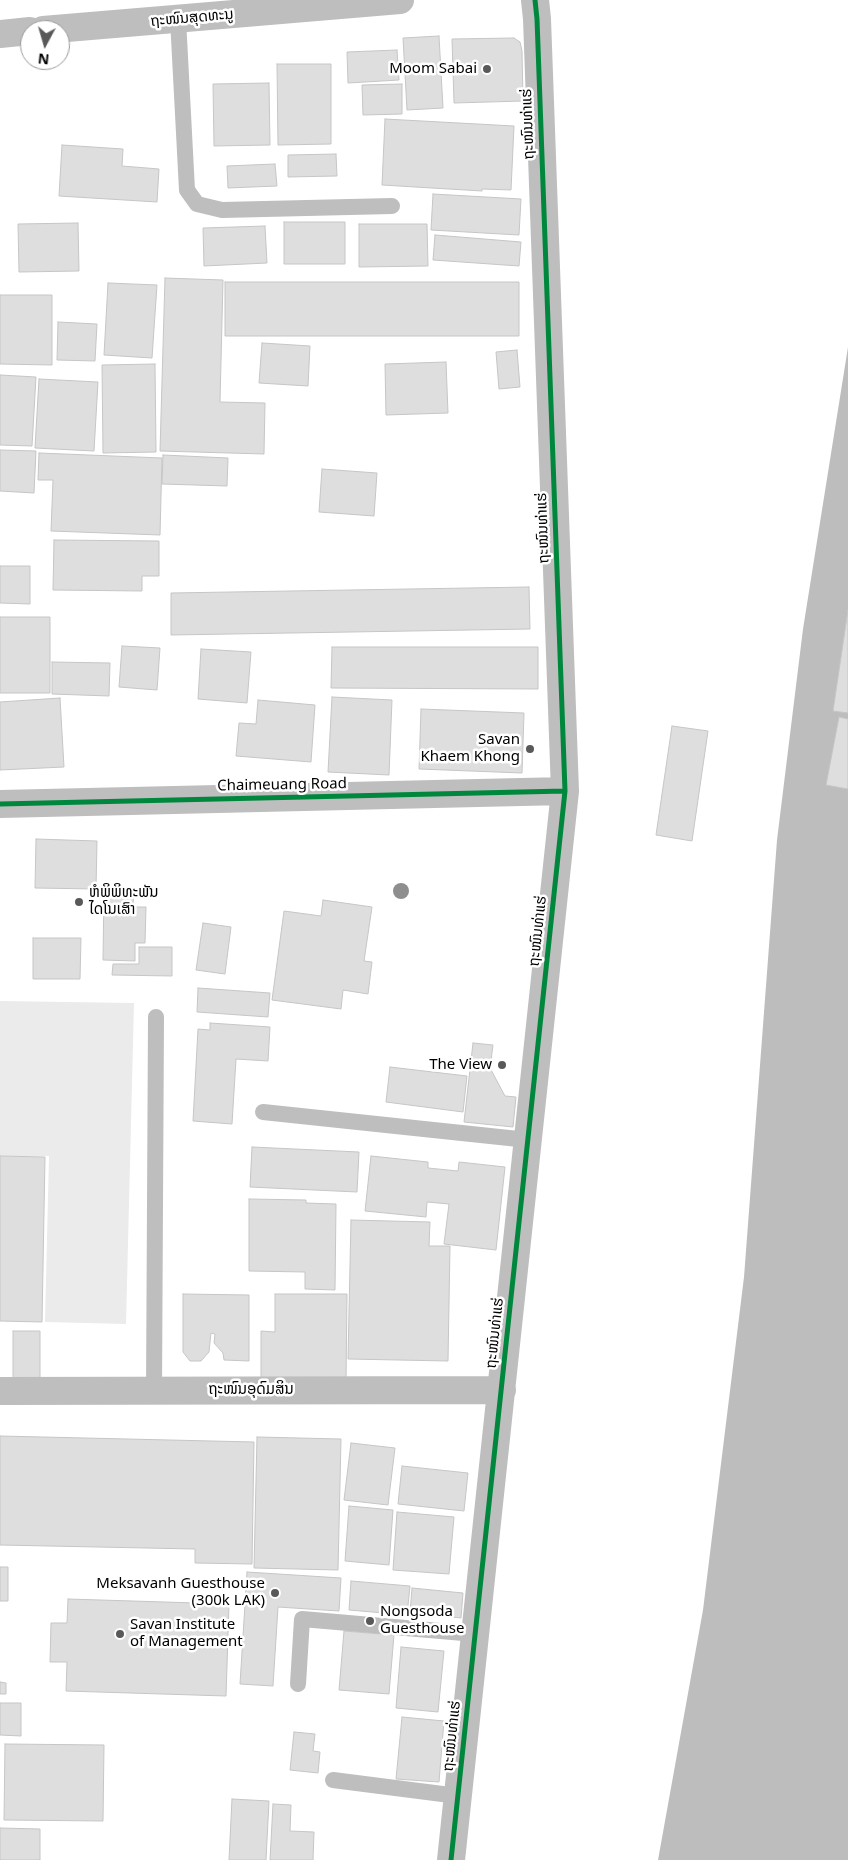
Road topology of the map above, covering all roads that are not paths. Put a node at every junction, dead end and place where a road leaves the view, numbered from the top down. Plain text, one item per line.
1 (400, 0) edge
2 (535, 0) edge
3 (178, 19) junction
4 (70, 28) edge
5 (20, 32) edge
6 (0, 34) edge
7 (392, 206) dead end
8 (565, 791) junction
9 (0, 804) edge
10 (156, 1017) dead end
11 (263, 1112) dead end
12 (528, 1140) junction
13 (502, 1390) junction
14 (0, 1391) edge
15 (154, 1391) junction
16 (476, 1634) junction
17 (298, 1684) dead end
18 (332, 1780) dead end
19 (458, 1796) junction
20 (451, 1860) edge

1 - 3 street, ຖະໜົນສຸດທະນູ
2 - 8 street, ຖະໜົນທ່າແຮ່
3 - 4 street, ຖະໜົນສຸດທະນູ
3 - 7 lane
5 - 6 street
8 - 9 street, Chaimeuang Road
8 - 12 street, ຖະໜົນທ່າແຮ່
10 - 15 lane
11 - 12 lane
12 - 13 street, ຖະໜົນທ່າແຮ່
13 - 15 street, ຖະໜົນອຸດົມສິນ
13 - 16 street, ຖະໜົນທ່າແຮ່
14 - 15 street, ຖະໜົນອຸດົມສິນ
16 - 17 lane
16 - 19 street, ຖະໜົນທ່າແຮ່
18 - 19 lane
19 - 20 street, ຖະໜົນທ່າແຮ່

